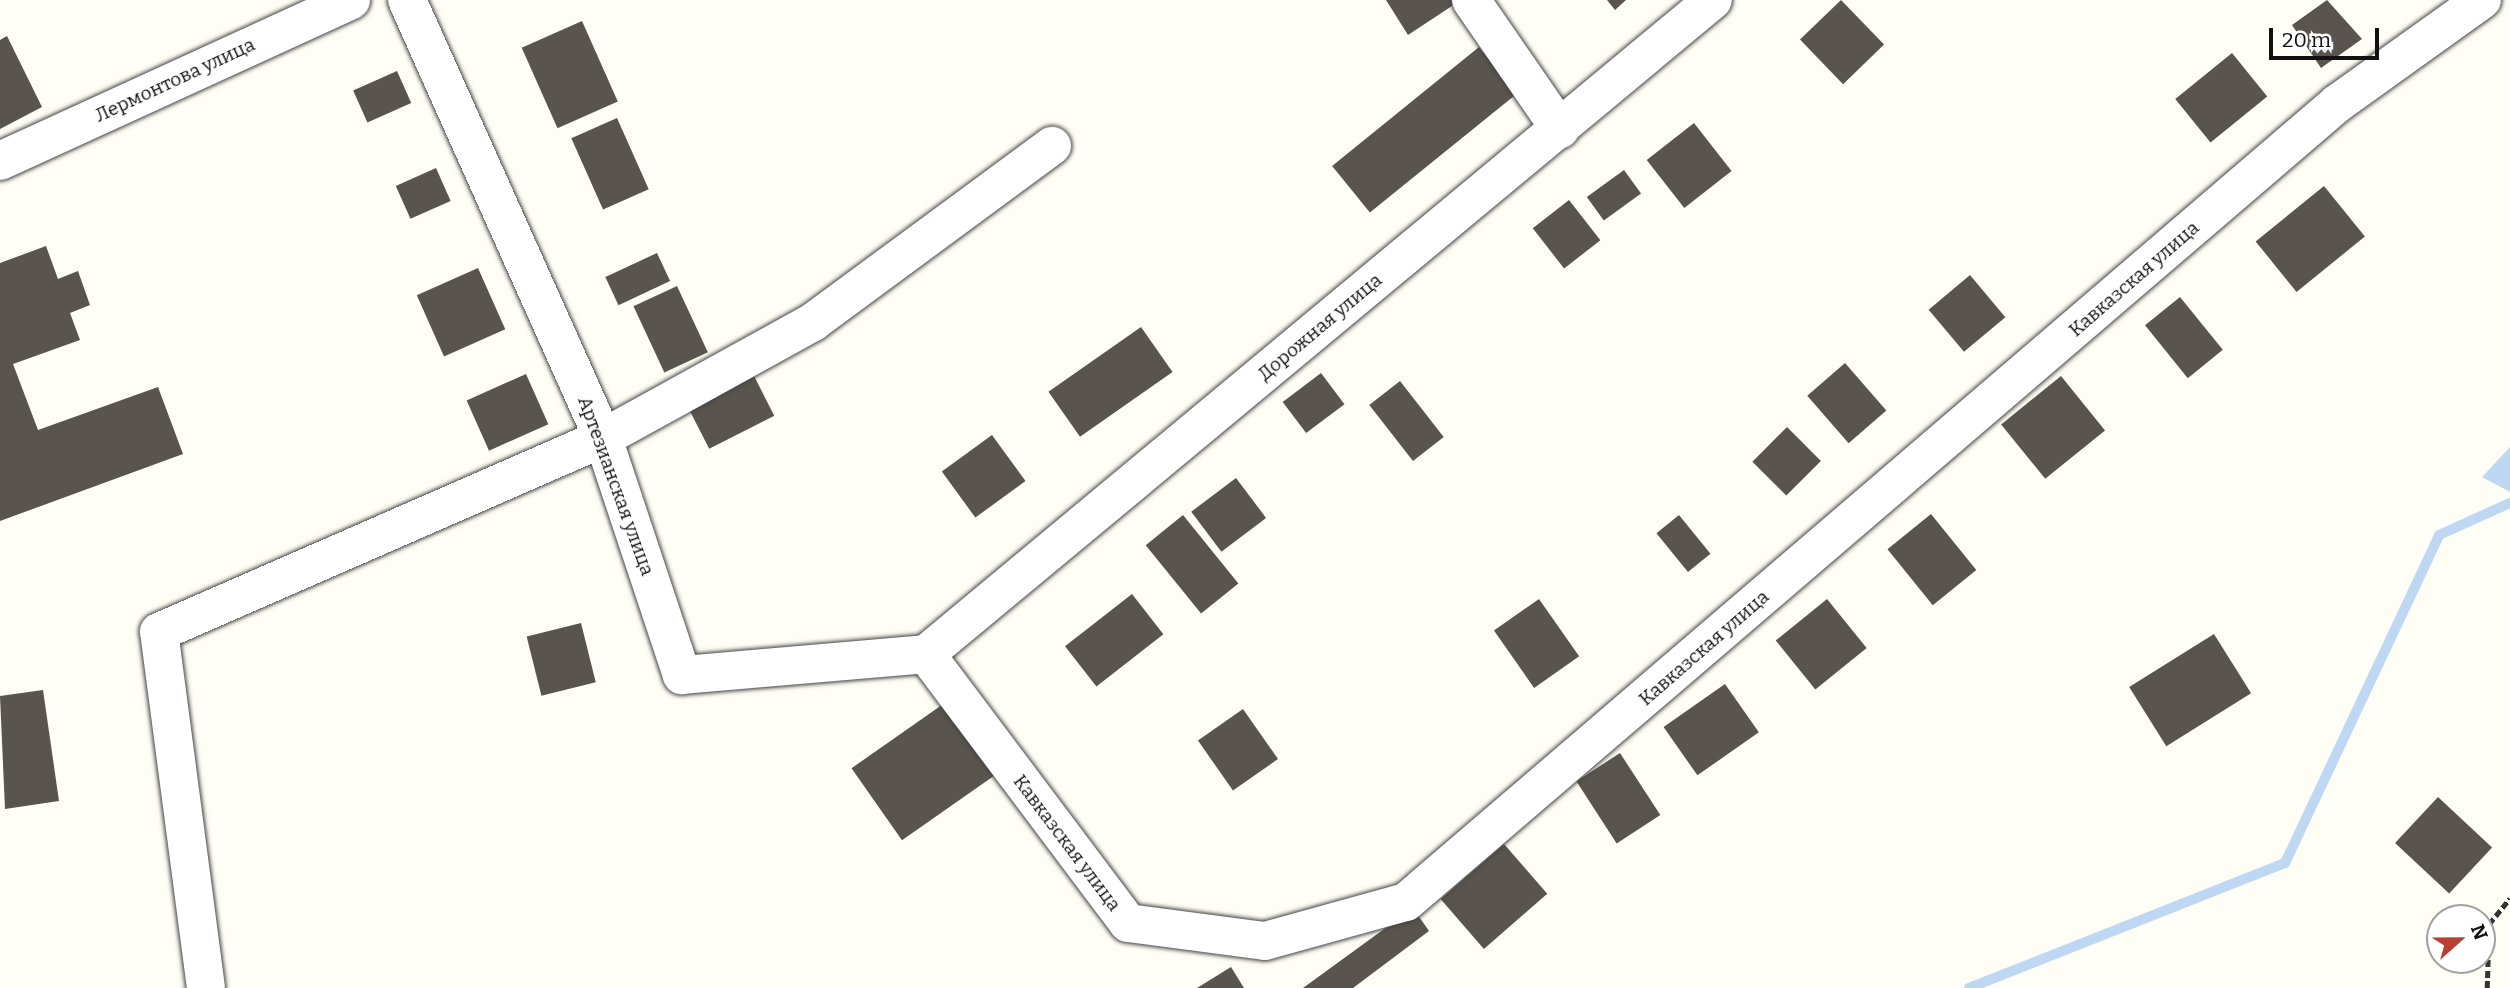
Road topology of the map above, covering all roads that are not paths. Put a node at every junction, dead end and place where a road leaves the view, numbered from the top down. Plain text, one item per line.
1 (351, 0) edge
2 (407, 0) edge
3 (1471, 0) edge
4 (1713, 0) edge
5 (2482, 0) edge
6 (1560, 129) junction
7 (1052, 146) dead end
8 (0, 161) edge
9 (603, 438) junction
10 (926, 654) junction
11 (206, 988) edge

1 - 8 street, Лермонтова улица
2 - 9 street, Артезианская улица
3 - 6 street
4 - 6 street, Дорожная улица
5 - 10 street, Кавказская улица
6 - 10 street, Дорожная улица
7 - 9 street
9 - 10 street, Артезианская улица
9 - 11 street

